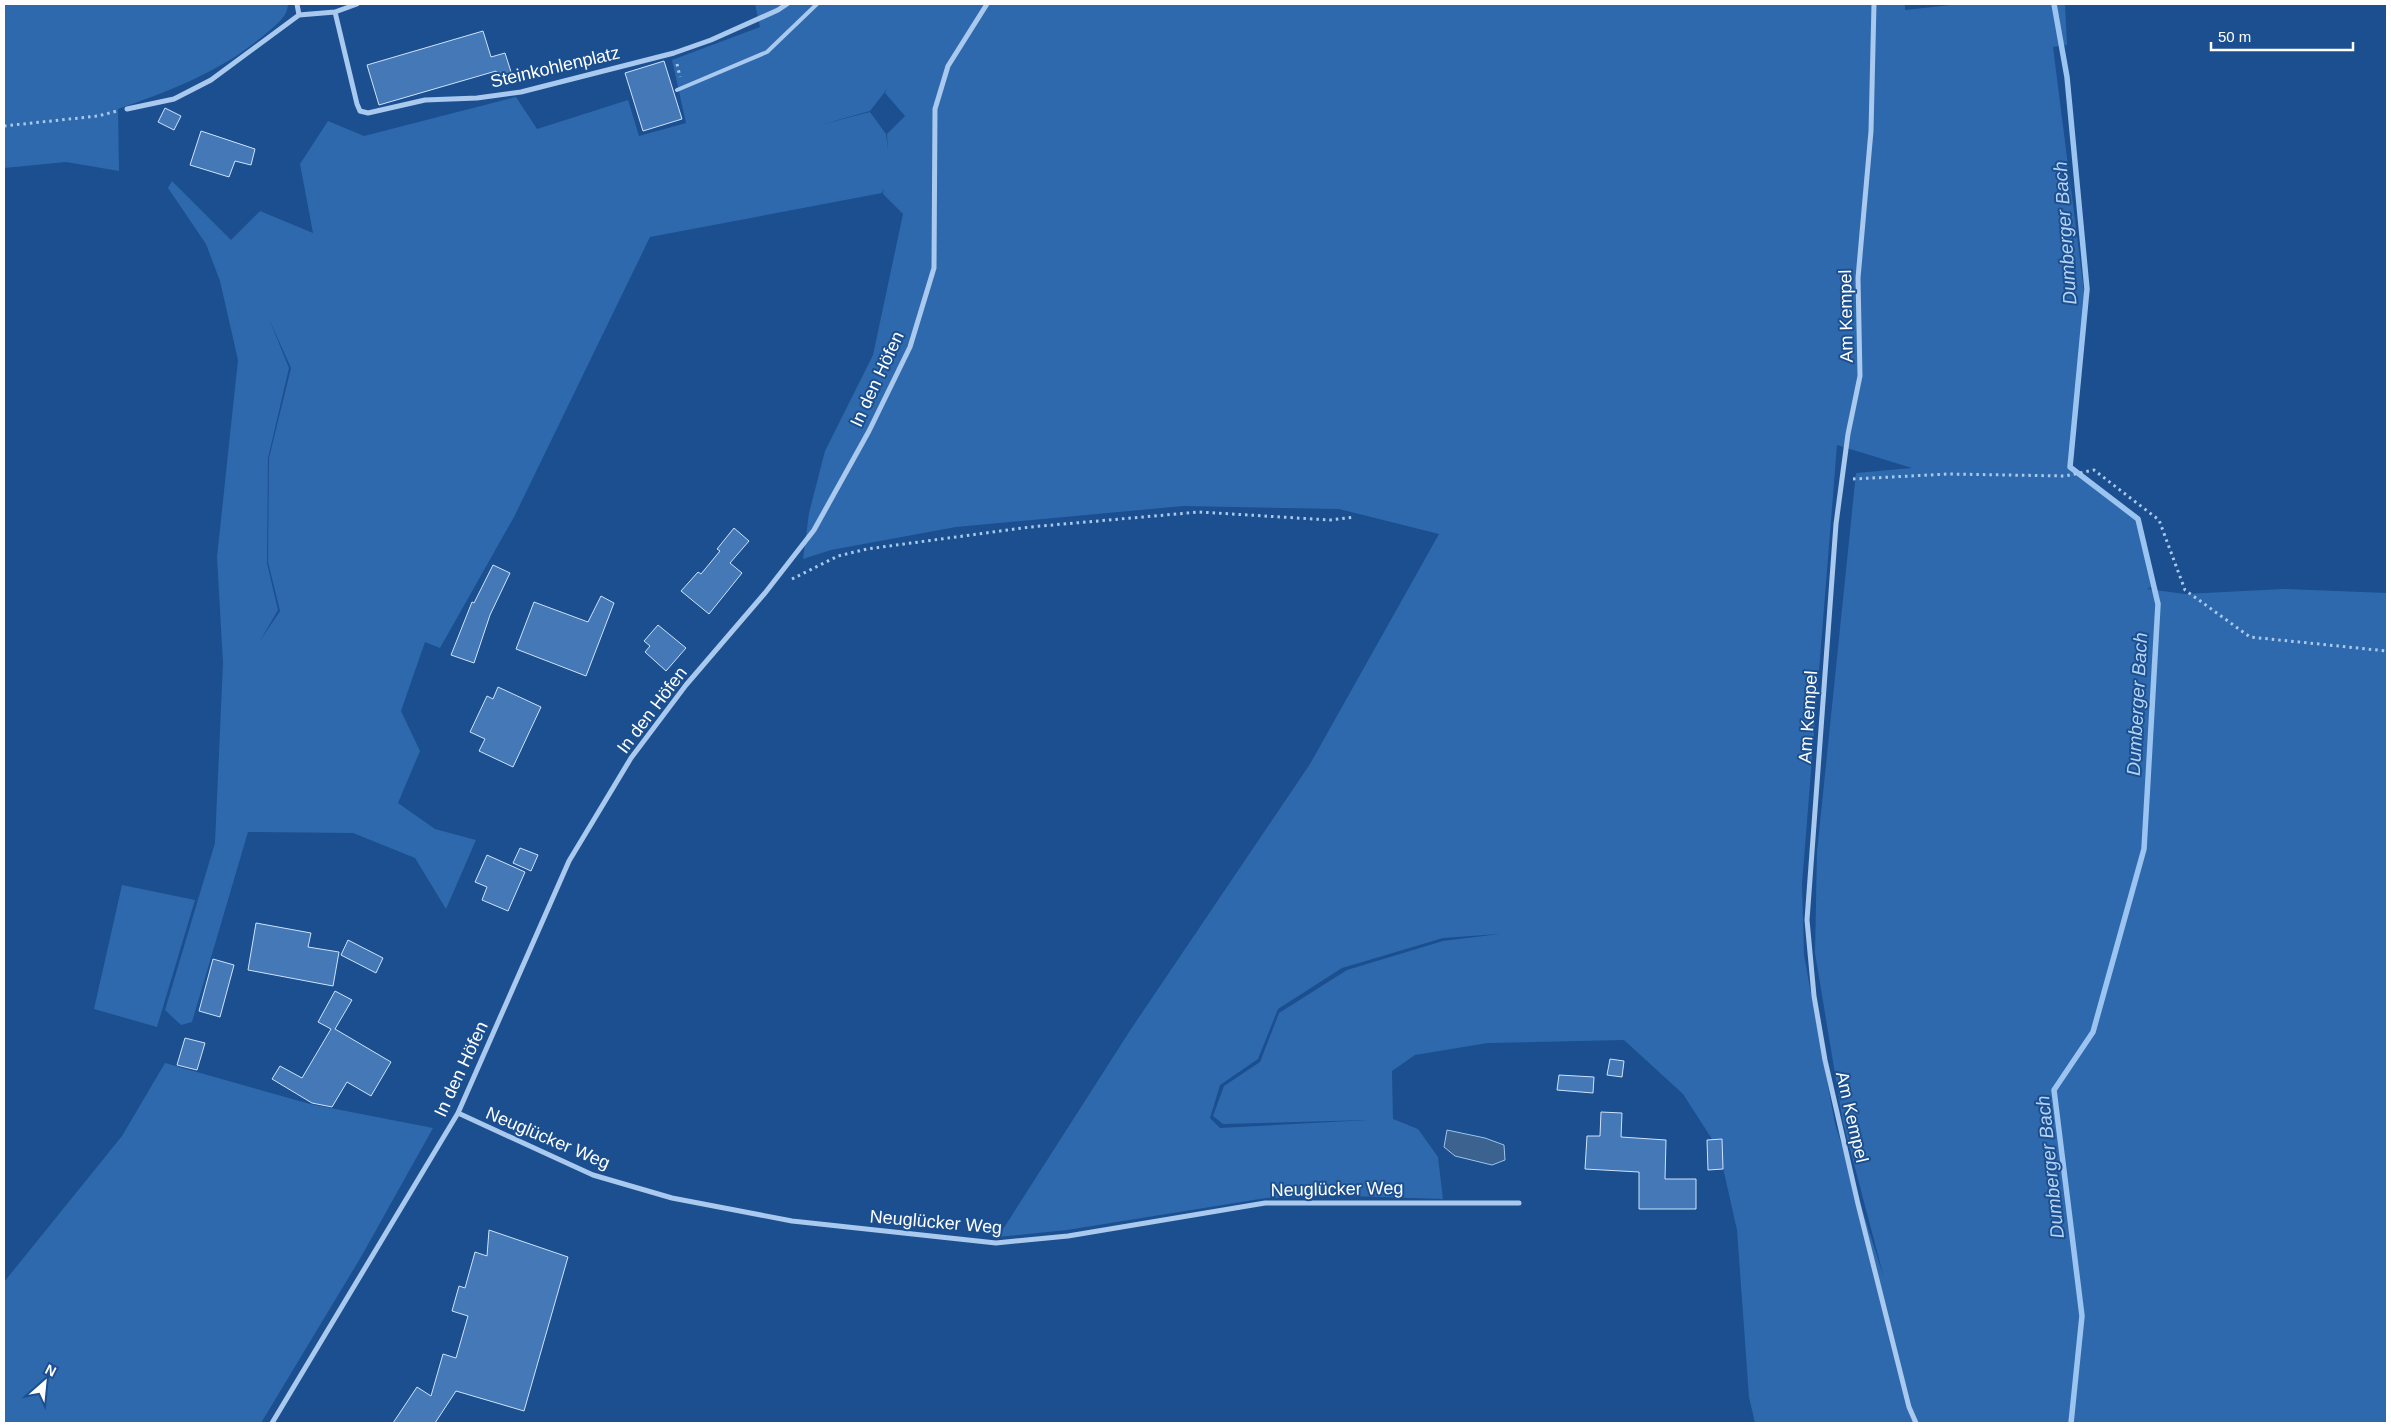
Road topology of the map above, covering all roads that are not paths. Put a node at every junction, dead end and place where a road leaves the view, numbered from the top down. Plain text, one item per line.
1 (298, 4) edge
2 (357, 4) edge
3 (787, 4) edge
4 (817, 4) edge
5 (988, 4) edge
6 (1874, 4) edge
7 (335, 12) junction
8 (299, 15) junction
9 (677, 90) dead end
10 (127, 109) road end
11 (458, 1113) junction
12 (1519, 1203) dead end
13 (272, 1423) edge
14 (1916, 1423) edge

1 - 8 street
2 - 7 street
3 - 7 street, Steinkohlenplatz
4 - 9 lane
5 - 11 street, In den Höfen
6 - 14 street, Am Kempel
7 - 8 street
8 - 10 street
11 - 12 street, Neuglücker Weg
11 - 13 street, In den Höfen

